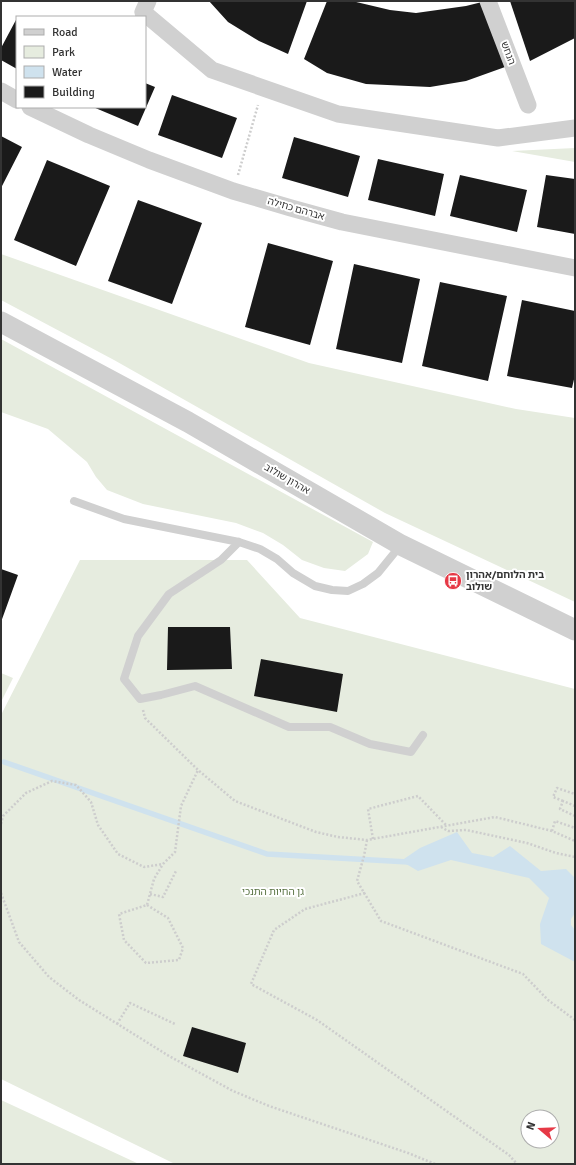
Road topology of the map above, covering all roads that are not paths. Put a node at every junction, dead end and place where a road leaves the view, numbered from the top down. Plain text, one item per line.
1 (148, 1) edge
2 (488, 1) edge
3 (1, 91) edge
4 (16, 99) edge
5 (528, 105) dead end
6 (32, 108) edge
7 (575, 128) edge
8 (575, 268) edge
9 (1, 322) edge
10 (74, 501) dead end
11 (239, 542) junction
12 (401, 545) junction
13 (575, 630) edge
14 (423, 735) dead end

1 - 7 street
2 - 5 street, הנחש
3 - 4 street
6 - 8 street, אברהם כחילה
9 - 12 street, אהרון שולוב
10 - 11 lane
11 - 12 lane
11 - 14 lane
12 - 13 street, אהרון שולוב

